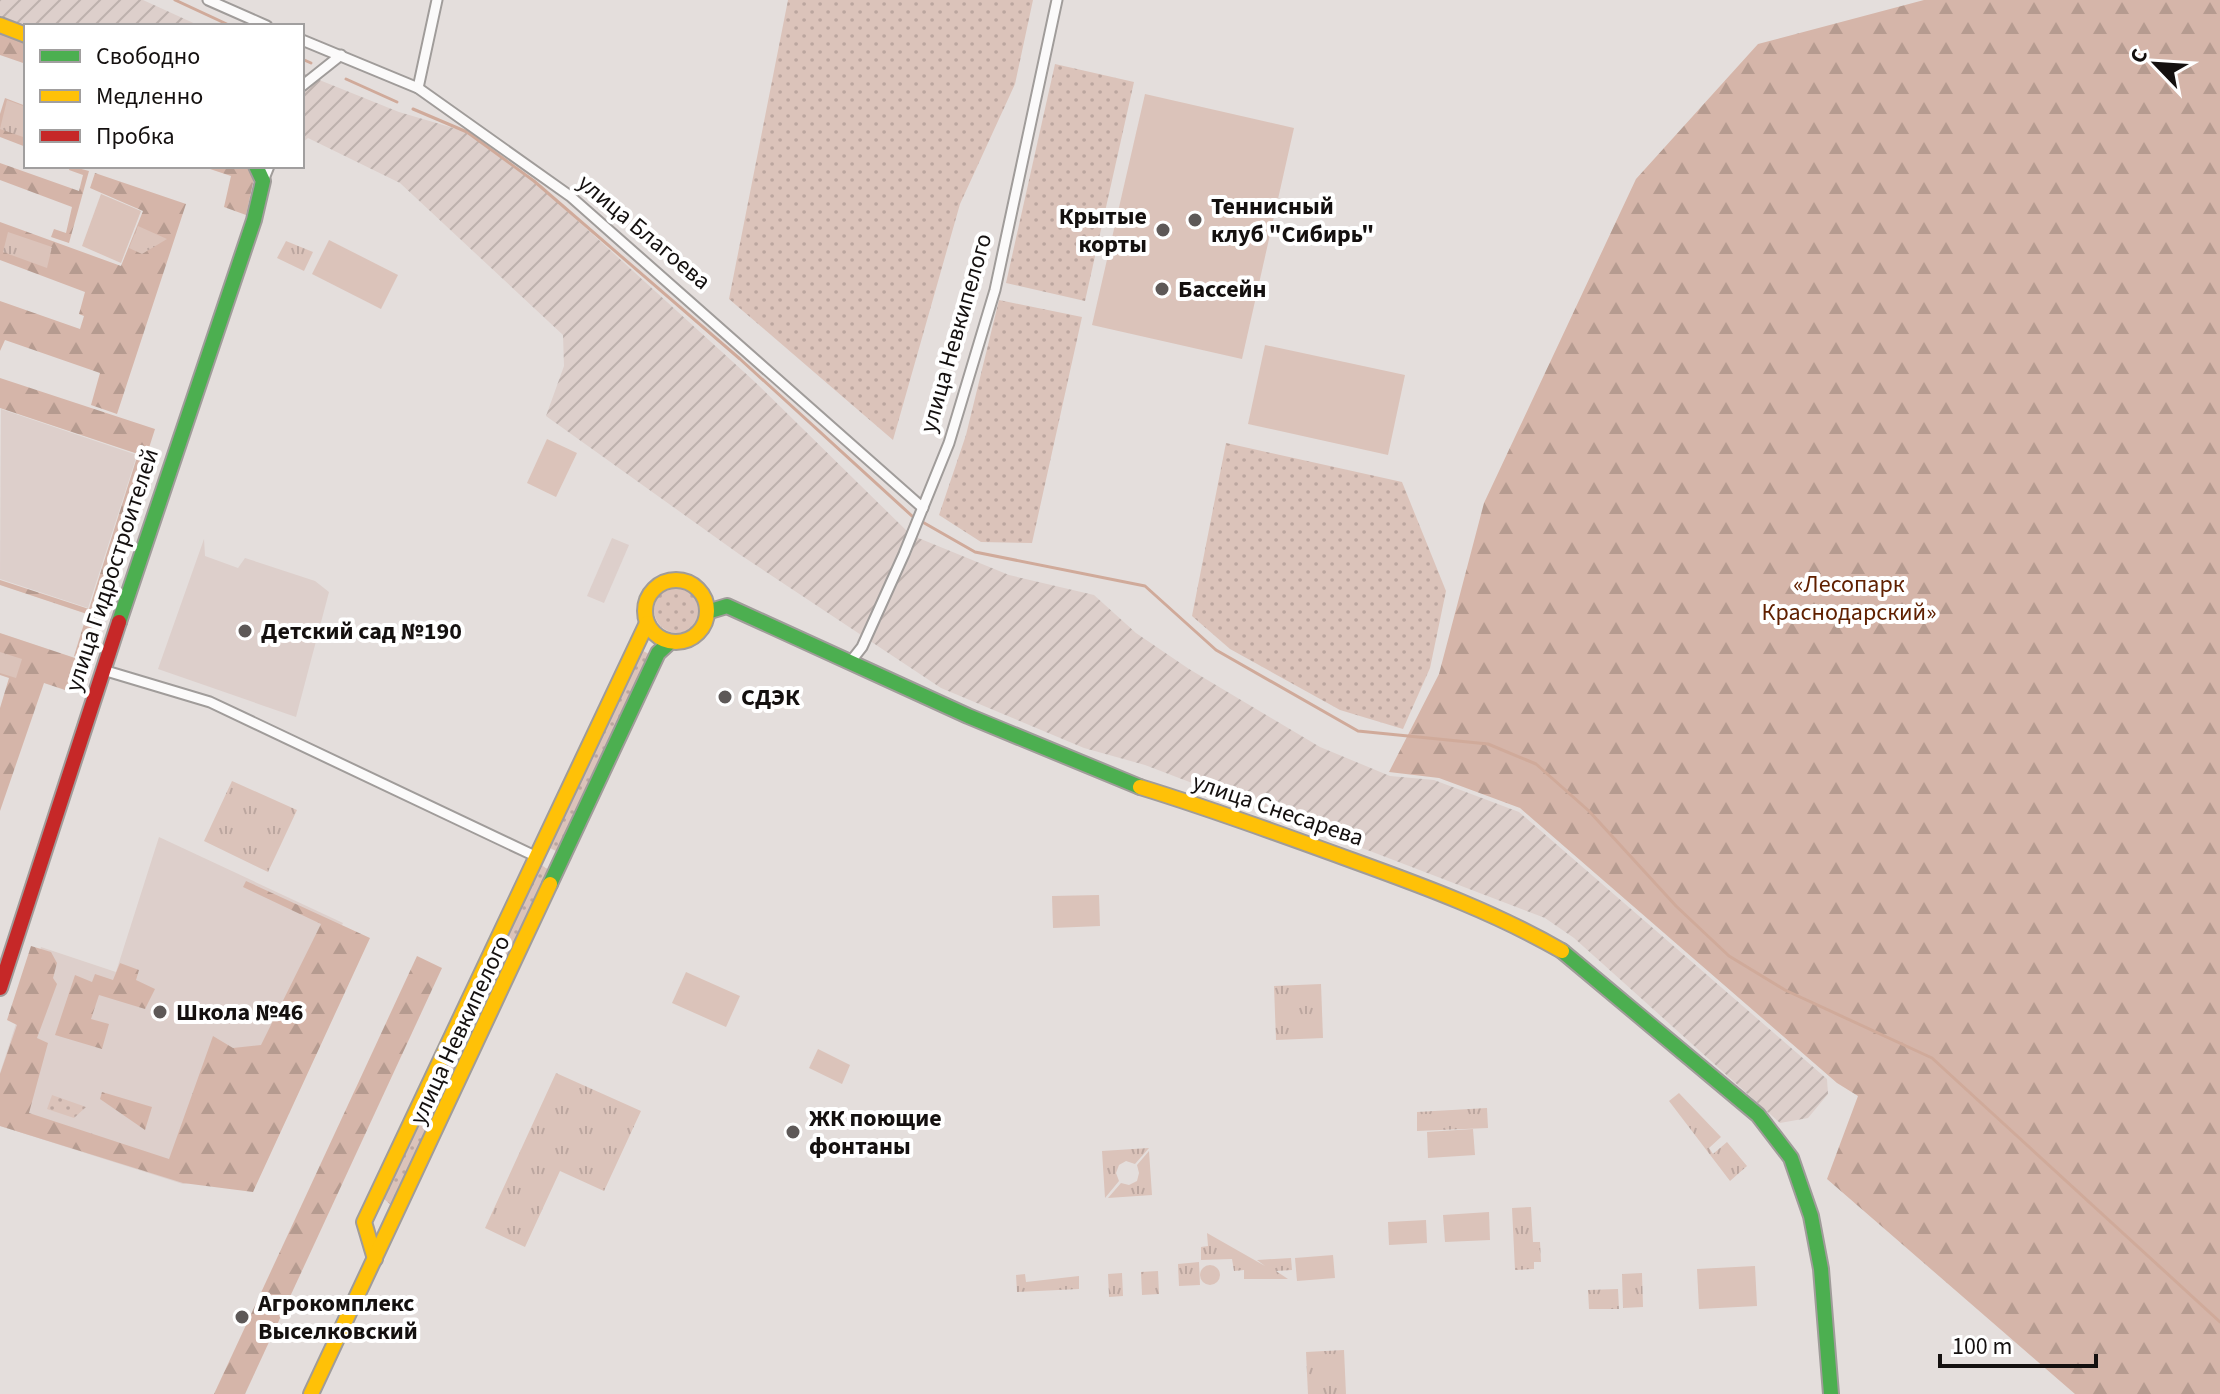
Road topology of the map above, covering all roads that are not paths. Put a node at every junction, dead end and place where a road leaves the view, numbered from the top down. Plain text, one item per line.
1 (208, 0) edge
2 (437, 0) edge
3 (1057, 0) edge
4 (262, 24) edge
5 (0, 25) edge
6 (24, 34) edge
7 (304, 41) edge
8 (338, 57) junction
9 (304, 84) edge
10 (418, 88) junction
11 (257, 168) edge
12 (268, 168) edge
13 (263, 181) junction
14 (922, 511) junction
15 (707, 612) junction
16 (647, 623) junction
17 (670, 642) junction
18 (851, 661) junction
19 (103, 670) junction
20 (536, 854) junction
21 (565, 856) junction
22 (558, 873) junction
23 (0, 988) edge
24 (377, 1194) junction
25 (401, 1205) junction
26 (375, 1259) junction
27 (311, 1394) edge
28 (1831, 1394) edge

1 - 4 street
2 - 10 street
3 - 14 street, улица Невкипелого
5 - 6 street
7 - 8 street, улица Благоева
8 - 9 street
8 - 10 street, улица Благоева
10 - 14 street, улица Благоева
11 - 13 street
12 - 13 street, улица Гидростроителей
13 - 19 street, улица Гидростроителей
14 - 18 street, улица Невкипелого
15 - 16 street
15 - 17 street
15 - 18 street, улица Снесарева
16 - 17 street
16 - 20 street, улица Невкипелого
17 - 21 street, улица Невкипелого
18 - 28 street, улица Снесарева
19 - 20 street
19 - 23 street, улица Гидростроителей
20 - 21 street
20 - 22 street
20 - 24 street, улица Невкипелого
21 - 22 street, улица Невкипелого
22 - 25 street, улица Невкипелого
24 - 25 street
24 - 26 street, улица Невкипелого
25 - 26 street, улица Невкипелого
26 - 27 street, улица Невкипелого

